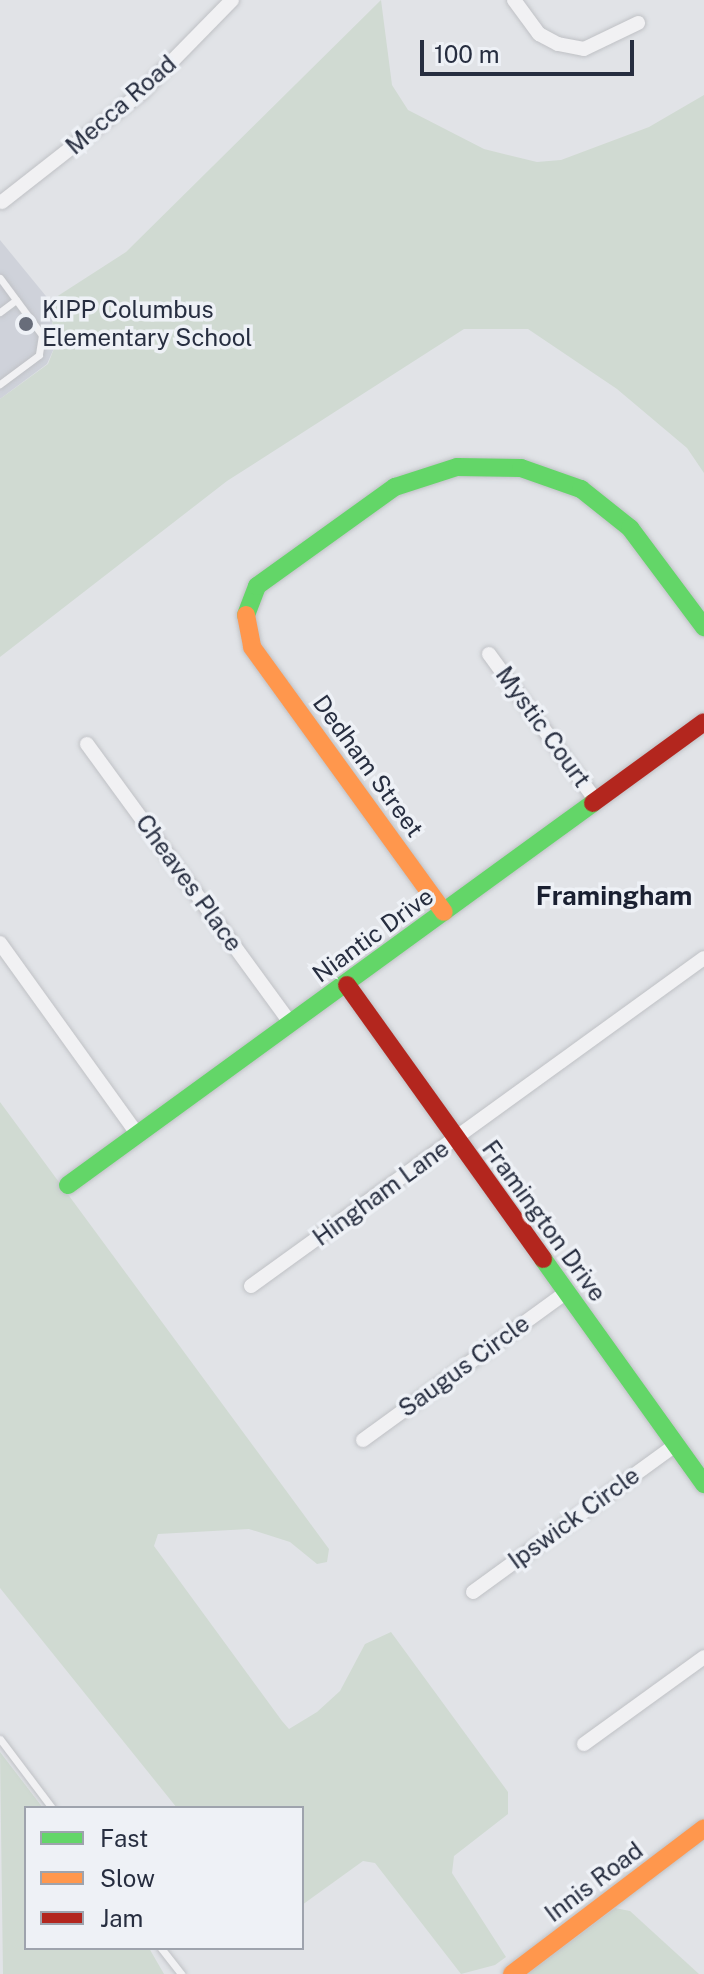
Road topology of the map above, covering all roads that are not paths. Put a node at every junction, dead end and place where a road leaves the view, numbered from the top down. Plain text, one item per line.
1 (232, 0) edge
2 (514, 0) edge
3 (638, 23) dead end
4 (2, 202) edge
5 (0, 278) edge
6 (16, 300) junction
7 (0, 312) edge
8 (0, 384) edge
9 (704, 627) edge
10 (489, 654) dead end
11 (704, 722) edge
12 (87, 744) dead end
13 (596, 801) junction
14 (444, 912) junction
15 (0, 943) edge
16 (704, 958) edge
17 (347, 985) junction
18 (290, 1022) junction
19 (137, 1134) junction
20 (456, 1140) junction
21 (68, 1185) dead end
22 (251, 1286) dead end
23 (565, 1293) junction
24 (363, 1440) dead end
25 (675, 1445) junction
26 (704, 1484) edge
27 (473, 1592) dead end
28 (704, 1657) edge
29 (0, 1739) edge
30 (584, 1744) dead end
31 (50, 1806) edge
32 (704, 1828) edge
33 (163, 1950) edge
34 (181, 1974) edge
35 (512, 1974) edge

1 - 4 street, Mecca Road
2 - 3 street
5 - 6 lane
6 - 7 lane
6 - 8 lane
9 - 14 street, Dedham Street
10 - 13 street, Mystic Court
11 - 13 street, Niantic Drive
12 - 18 street, Cheaves Place
13 - 14 street, Niantic Drive
14 - 17 street, Niantic Drive
15 - 19 street
16 - 20 street, Hingham Lane
17 - 18 street, Niantic Drive
17 - 20 street, Framington Drive
18 - 19 street, Niantic Drive
19 - 21 street, Niantic Drive
20 - 22 street, Hingham Lane
20 - 23 street, Framington Drive
23 - 24 street, Saugus Circle
23 - 25 street, Framington Drive
25 - 26 street, Framington Drive
25 - 27 street, Ipswick Circle
28 - 30 street
29 - 31 lane
32 - 35 street, Innis Road
33 - 34 lane

